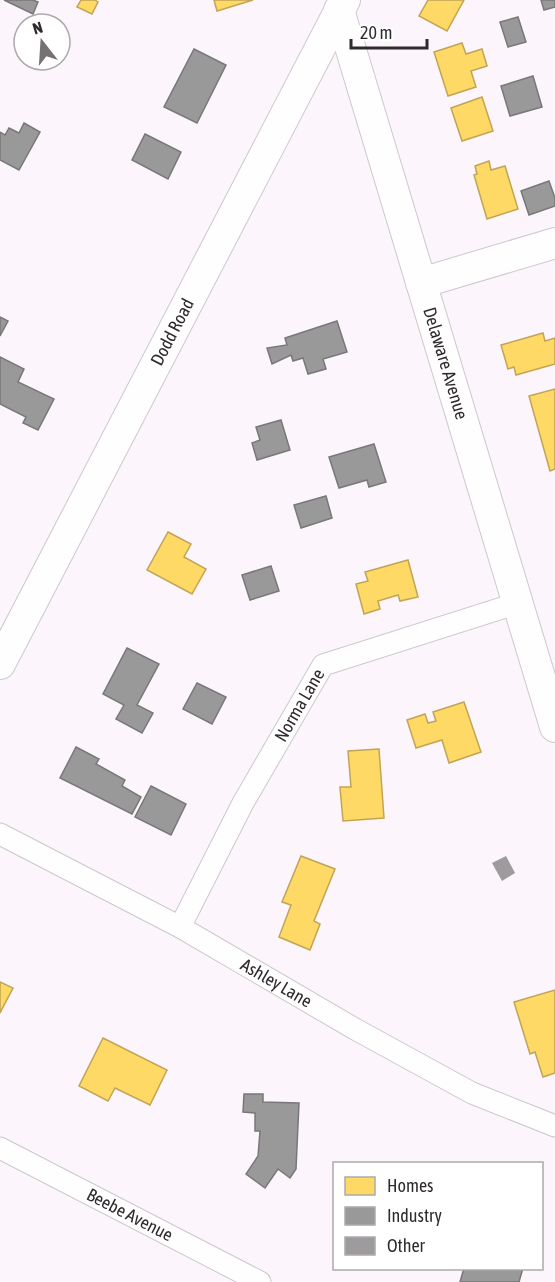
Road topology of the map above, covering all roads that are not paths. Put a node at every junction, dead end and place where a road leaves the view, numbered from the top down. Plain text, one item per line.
1 (340, 3) edge
2 (555, 243) edge
3 (422, 283) junction
4 (518, 603) junction
5 (0, 664) edge
6 (555, 727) edge
7 (0, 834) edge
8 (180, 927) junction
9 (555, 1126) edge
10 (0, 1148) edge
11 (260, 1282) edge

1 - 3 street, Delaware Avenue
1 - 5 street, Dodd Road
2 - 3 street
3 - 4 street, Delaware Avenue
4 - 6 street, Delaware Avenue
4 - 8 street, Norma Lane
7 - 8 street, Ashley Lane
8 - 9 street, Ashley Lane
10 - 11 street, Beebe Avenue

